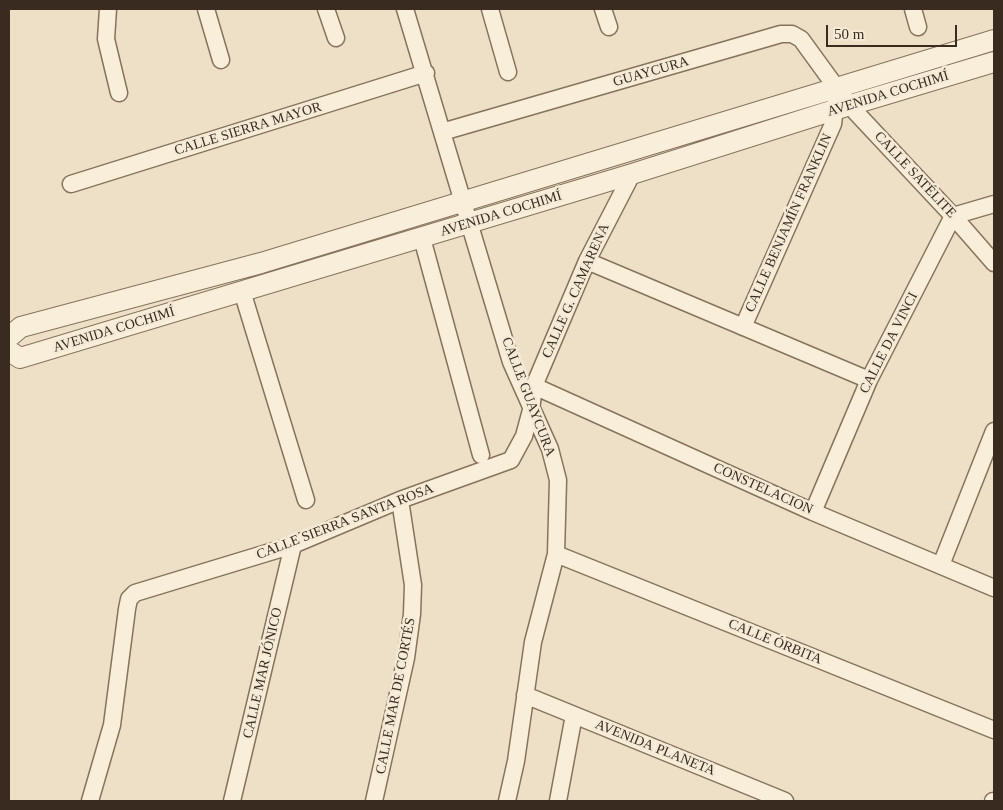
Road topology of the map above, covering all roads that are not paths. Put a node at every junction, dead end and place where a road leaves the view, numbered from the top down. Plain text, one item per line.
1 (108, 9) edge
2 (206, 9) edge
3 (326, 9) edge
4 (405, 9) edge
5 (490, 9) edge
6 (603, 9) edge
7 (913, 9) edge
8 (608, 27) dead end
9 (918, 27) dead end
10 (336, 38) dead end
11 (994, 40) edge
12 (221, 60) dead end
13 (994, 62) edge
14 (508, 72) dead end
15 (426, 73) junction
16 (836, 88) junction
17 (119, 92) dead end
18 (843, 107) junction
19 (442, 132) junction
20 (632, 174) junction
21 (71, 184) dead end
22 (465, 202) junction
23 (994, 204) edge
24 (953, 216) junction
25 (471, 223) junction
26 (422, 238) junction
27 (587, 261) junction
28 (994, 263) edge
29 (242, 292) junction
30 (743, 327) junction
31 (9, 337) edge
32 (9, 351) edge
33 (869, 380) junction
34 (534, 386) junction
35 (531, 410) junction
36 (994, 431) edge
37 (481, 455) dead end
38 (306, 500) dead end
39 (400, 500) junction
40 (813, 512) junction
41 (293, 545) junction
42 (556, 554) junction
43 (941, 565) junction
44 (994, 588) edge
45 (525, 694) junction
46 (574, 715) junction
47 (994, 730) edge
48 (90, 801) edge
49 (232, 801) edge
50 (374, 801) edge
51 (507, 801) edge
52 (558, 801) edge
53 (785, 801) edge

1 - 17 street
2 - 12 street
3 - 10 street
4 - 15 street
5 - 14 street
6 - 8 street
7 - 9 street
11 - 16 street, AVENIDA COCHIMÍ
13 - 18 street, AVENIDA COCHIMÍ
15 - 19 street
15 - 21 street, CALLE SIERRA MAYOR
16 - 18 street, CALLE BENJAMÍN FRANKLIN
16 - 19 street, GUAYCURA
16 - 22 street, AVENIDA COCHIMÍ
18 - 20 street, AVENIDA COCHIMÍ
18 - 24 street, CALLE SATÉLITE
18 - 30 street, CALLE BENJAMÍN FRANKLIN
19 - 22 street, CALLE GUAYCURA
20 - 25 street, AVENIDA COCHIMÍ
20 - 27 street, CALLE G. CAMARENA
22 - 25 street, CALLE GUAYCURA
22 - 31 street, AVENIDA COCHIMÍ
23 - 24 street
24 - 28 street, CALLE SATÉLITE
24 - 33 street, CALLE DA VINCI
25 - 26 street, AVENIDA COCHIMÍ
25 - 35 street, CALLE GUAYCURA
26 - 29 street, AVENIDA COCHIMÍ
26 - 37 street
27 - 30 street
27 - 34 street, CALLE G. CAMARENA
29 - 32 street, AVENIDA COCHIMÍ
29 - 38 street
30 - 33 street
33 - 40 street, CALLE DA VINCI
34 - 35 street, CALLE G. CAMARENA
34 - 40 street, CONSTELACION
35 - 39 street, CALLE SIERRA SANTA ROSA
35 - 42 street, CALLE GUAYCURA
36 - 43 street
39 - 41 street, CALLE SIERRA SANTA ROSA
39 - 50 street, CALLE MAR DE CORTÉS
40 - 43 street, CONSTELACION
41 - 48 street, CALLE SIERRA SANTA ROSA
41 - 49 street, CALLE MAR JÓNICO
42 - 45 street, CALLE GUAYCURA
42 - 47 street, CALLE ÓRBITA
43 - 44 street, CONSTELACION
45 - 46 street, AVENIDA PLANETA
45 - 51 street, CALLE GUAYCURA
46 - 52 street
46 - 53 street, AVENIDA PLANETA

